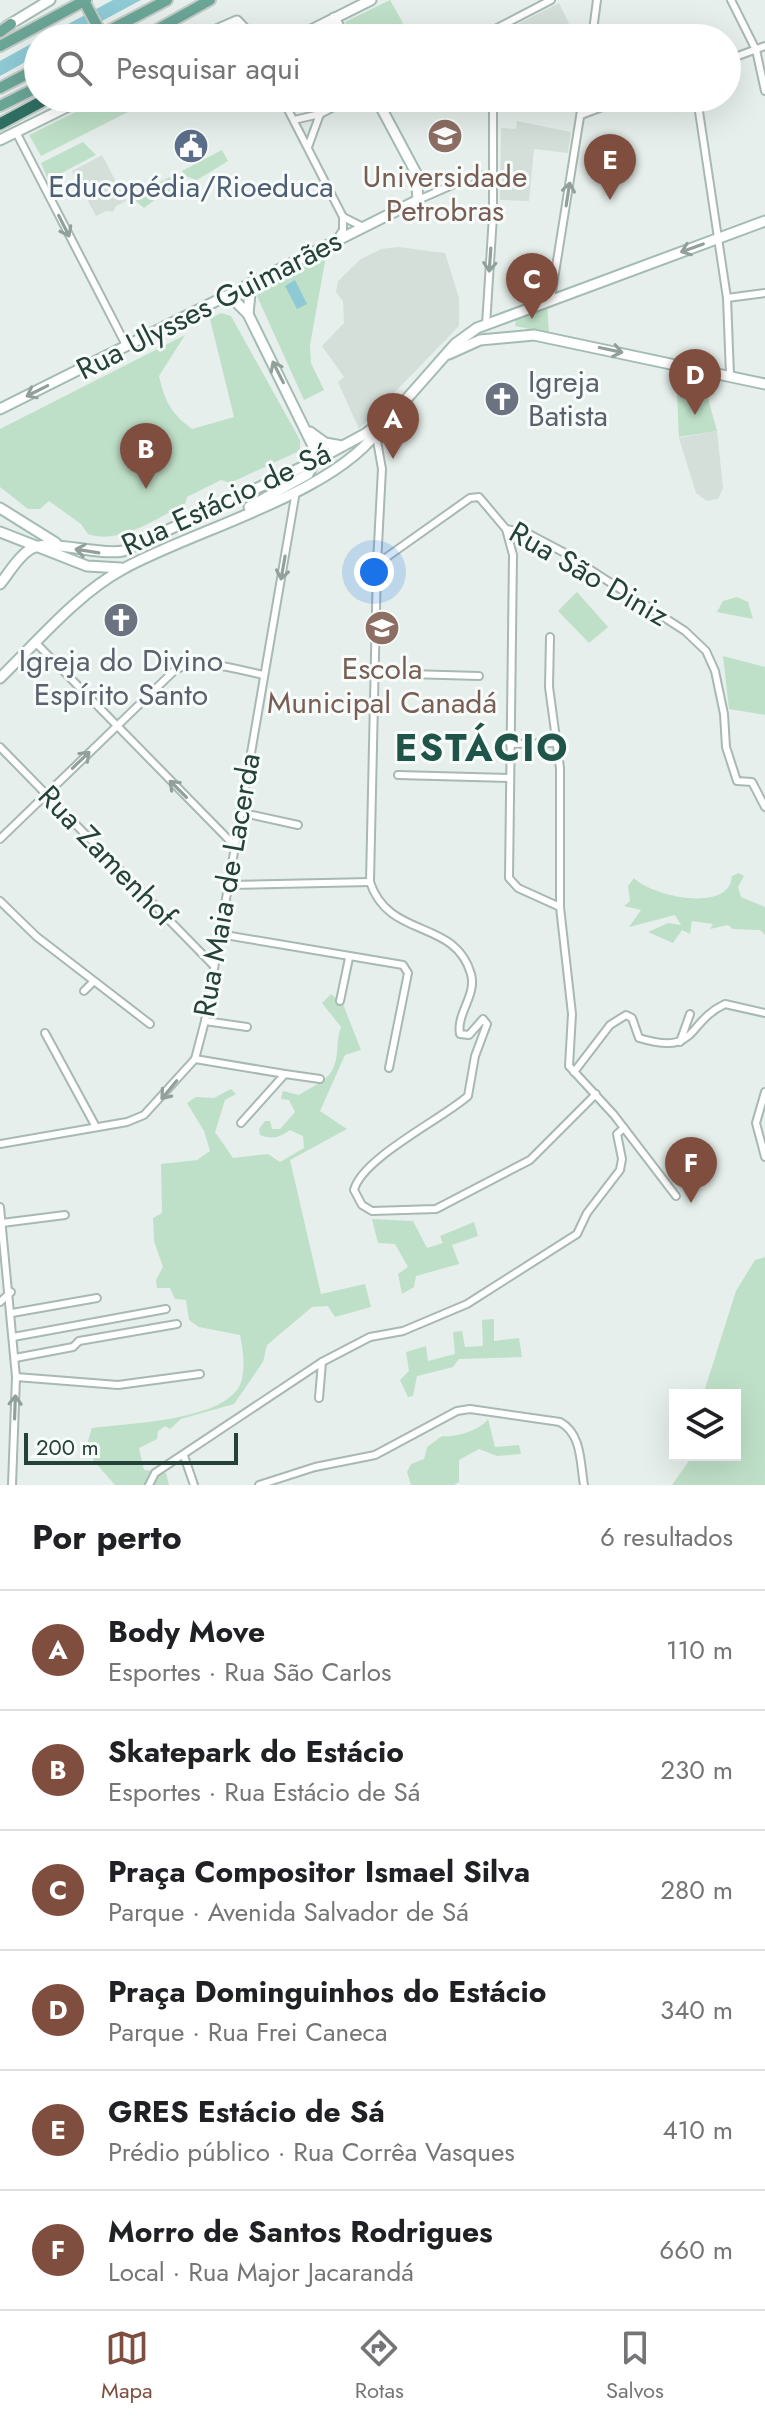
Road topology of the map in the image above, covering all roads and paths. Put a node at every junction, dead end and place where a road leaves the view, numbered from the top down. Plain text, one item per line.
1 (50, 0) edge
2 (167, 0) edge
3 (210, 0) edge
4 (371, 0) edge
5 (597, 0) edge
6 (731, 0) edge
7 (546, 1) edge
8 (87, 4) edge
9 (334, 18) junction
10 (47, 24) edge
11 (95, 24) edge
12 (117, 24) edge
13 (167, 24) edge
14 (322, 24) edge
15 (337, 24) edge
16 (505, 24) edge
17 (594, 24) edge
18 (4, 28) edge
19 (24, 36) edge
20 (765, 46) edge
21 (2, 47) edge
22 (756, 50) junction
23 (741, 55) edge
24 (24, 76) edge
25 (0, 88) edge
26 (765, 91) edge
27 (24, 94) edge
28 (0, 106) edge
29 (24, 111) edge
30 (57, 112) edge
31 (290, 112) edge
32 (324, 112) edge
33 (383, 112) edge
34 (493, 112) edge
35 (581, 112) edge
36 (589, 112) edge
37 (699, 112) edge
38 (320, 114) junction
39 (581, 115) junction
40 (294, 120) junction
41 (0, 124) edge
42 (16, 132) junction
43 (0, 140) edge
44 (308, 147) junction
45 (493, 177) junction
46 (418, 200) junction
47 (343, 217) junction
48 (765, 221) edge
49 (365, 227) junction
50 (718, 238) junction
51 (335, 241) junction
52 (251, 283) junction
53 (765, 293) edge
54 (223, 297) junction
55 (551, 298) junction
56 (727, 298) junction
57 (248, 314) junction
58 (514, 315) junction
59 (486, 325) junction
60 (534, 335) junction
61 (126, 345) junction
62 (445, 357) junction
63 (730, 375) junction
64 (765, 384) edge
65 (0, 409) edge
66 (386, 418) junction
67 (308, 430) junction
68 (376, 435) junction
69 (342, 446) junction
70 (313, 462) junction
71 (296, 491) junction
72 (0, 508) edge
73 (233, 518) junction
74 (506, 529) junction
75 (4, 534) edge
76 (59, 545) junction
77 (34, 547) junction
78 (15, 562) junction
79 (377, 564) junction
80 (125, 568) junction
81 (0, 584) edge
82 (550, 637) dead end
83 (36, 643) junction
84 (373, 673) junction
85 (263, 675) junction
86 (479, 676) dead end
87 (0, 678) edge
88 (116, 727) junction
89 (558, 743) junction
90 (510, 744) junction
91 (0, 747) edge
92 (398, 775) dead end
93 (509, 778) junction
94 (47, 794) junction
95 (765, 807) edge
96 (239, 812) junction
97 (298, 825) dead end
98 (0, 839) edge
99 (233, 844) junction
100 (370, 882) junction
101 (228, 885) junction
102 (0, 901) edge
103 (560, 907) junction
104 (219, 934) junction
105 (349, 958) junction
106 (213, 965) junction
107 (93, 982) junction
108 (84, 991) dead end
109 (340, 1001) dead end
110 (765, 1013) edge
111 (690, 1014) dead end
112 (205, 1021) junction
113 (150, 1024) dead end
114 (247, 1027) dead end
115 (45, 1033) dead end
116 (680, 1042) junction
117 (195, 1059) junction
118 (389, 1068) dead end
119 (574, 1072) junction
120 (285, 1074) junction
121 (320, 1079) dead end
122 (765, 1092) edge
123 (596, 1094) junction
124 (241, 1123) dead end
125 (96, 1127) junction
126 (624, 1128) junction
127 (0, 1144) edge
128 (765, 1157) edge
129 (676, 1196) dead end
130 (0, 1207) edge
131 (65, 1215) dead end
132 (2, 1223) junction
133 (11, 1292) junction
134 (97, 1298) dead end
135 (0, 1302) edge
136 (166, 1309) dead end
137 (12, 1313) junction
138 (177, 1324) dead end
139 (13, 1337) junction
140 (15, 1358) junction
141 (322, 1362) junction
142 (200, 1374) dead end
143 (16, 1377) junction
144 (319, 1398) dead end
145 (184, 1456) junction
146 (12, 1485) edge
147 (149, 1485) edge
148 (194, 1485) edge
149 (259, 1485) edge
150 (584, 1485) edge

1 - 18 main road
2 - 12 main road
3 - 13 main road
4 - 9 main road
5 - 17 street
6 - 22 street
7 - 16 street
8 - 10 main road
8 - 11 main road
9 - 14 main road
9 - 15 main road
19 - 21 main road
20 - 22 street
22 - 23 street
22 - 26 street
24 - 25 main road
27 - 28 main road
29 - 41 highway
30 - 42 main road
31 - 40 street
32 - 38 street
33 - 46 main road
34 - 45 street
35 - 39 street
36 - 39 street
37 - 50 street
38 - 40 street
38 - 44 street
55 -> 39 street
40 - 44 street
42 - 43 main road
42 -> 61 street
44 - 47 street
45 - 46 street
45 -> 59 street
46 - 49 main road, Rua Ulysses Guimarães
47 - 49 street
47 - 51 street
48 - 50 main road, Rua Estácio de Sá
49 - 51 main road, Rua Ulysses Guimarães
50 -> 55 main road, Rua Estácio de Sá
50 - 56 street
51 - 52 main road, Rua Ulysses Guimarães
52 - 54 main road, Rua Ulysses Guimarães
52 - 57 main road
53 - 56 street
54 - 57 main road
54 - 61 main road, Rua Ulysses Guimarães
55 - 58 main road, Rua Estácio de Sá
56 - 63 street
67 -> 57 main road
58 - 59 main road, Rua Estácio de Sá
58 - 60 main road
59 - 62 main road, Rua Estácio de Sá
60 - 62 main road
60 -> 63 main road
61 -> 65 main road, Rua Ulysses Guimarães
62 - 66 main road, Rua Estácio de Sá
63 - 64 main road
66 - 68 main road, Rua Estácio de Sá
66 - 69 main road, Rua Estácio de Sá
67 - 69 main road
67 - 70 main road
68 - 71 main road, Rua Estácio de Sá
68 - 79 street
69 - 70 main road, Rua Estácio de Sá
70 - 73 main road
70 -> 76 main road, Rua Estácio de Sá
71 - 73 main road, Rua Estácio de Sá
71 -> 85 street, Rua Maia de Lacerda
72 - 76 main road
73 - 80 main road, Rua Estácio de Sá
74 - 79 street, Rua São Diniz
74 - 90 street
74 - 95 street, Rua São Diniz
75 - 77 main road
75 - 78 main road
76 - 77 main road
77 - 78 main road
77 - 80 main road
78 - 81 main road
79 - 84 street
80 - 83 main road, Rua Estácio de Sá
82 - 89 street
83 - 87 main road, Rua Estácio de Sá
83 - 88 street
84 - 86 street
84 - 100 street
85 - 88 street
85 - 96 street, Rua Maia de Lacerda
94 -> 88 street
99 -> 88 street
89 - 90 street
89 - 103 street
90 - 93 street
91 - 94 street, Rua Zamenhof
92 - 93 street
93 - 103 street
94 - 98 street
94 - 106 street, Rua Zamenhof
96 - 97 street
96 - 99 street, Rua Maia de Lacerda
99 - 101 street, Rua Maia de Lacerda
100 - 101 street
100 - 123 street
101 - 104 street, Rua Maia de Lacerda
102 - 107 street
103 - 119 street
104 - 105 street
104 - 106 street, Rua Maia de Lacerda
105 - 109 street
105 - 118 street
106 - 112 street, Rua Maia de Lacerda
107 - 108 street
107 - 113 street
110 - 116 street
111 - 116 street
112 - 114 street
112 - 117 street, Rua Maia de Lacerda
115 - 125 street
116 - 119 street
117 - 120 street
117 -> 125 street, Rua Maia de Lacerda
119 - 123 street
120 - 121 street
120 - 124 street
122 - 128 street
123 - 126 street
125 - 127 street, Rua Maia de Lacerda
126 - 129 street
126 - 141 street
130 - 132 street
131 - 132 street
132 - 133 street
133 - 135 street
133 - 137 street
134 - 137 street
136 - 139 street
137 - 139 street
138 - 140 street
139 - 140 street
140 - 143 street
141 - 144 street
141 - 145 street
142 - 143 street
146 -> 143 street
145 - 147 street
145 - 148 street
149 - 150 street

